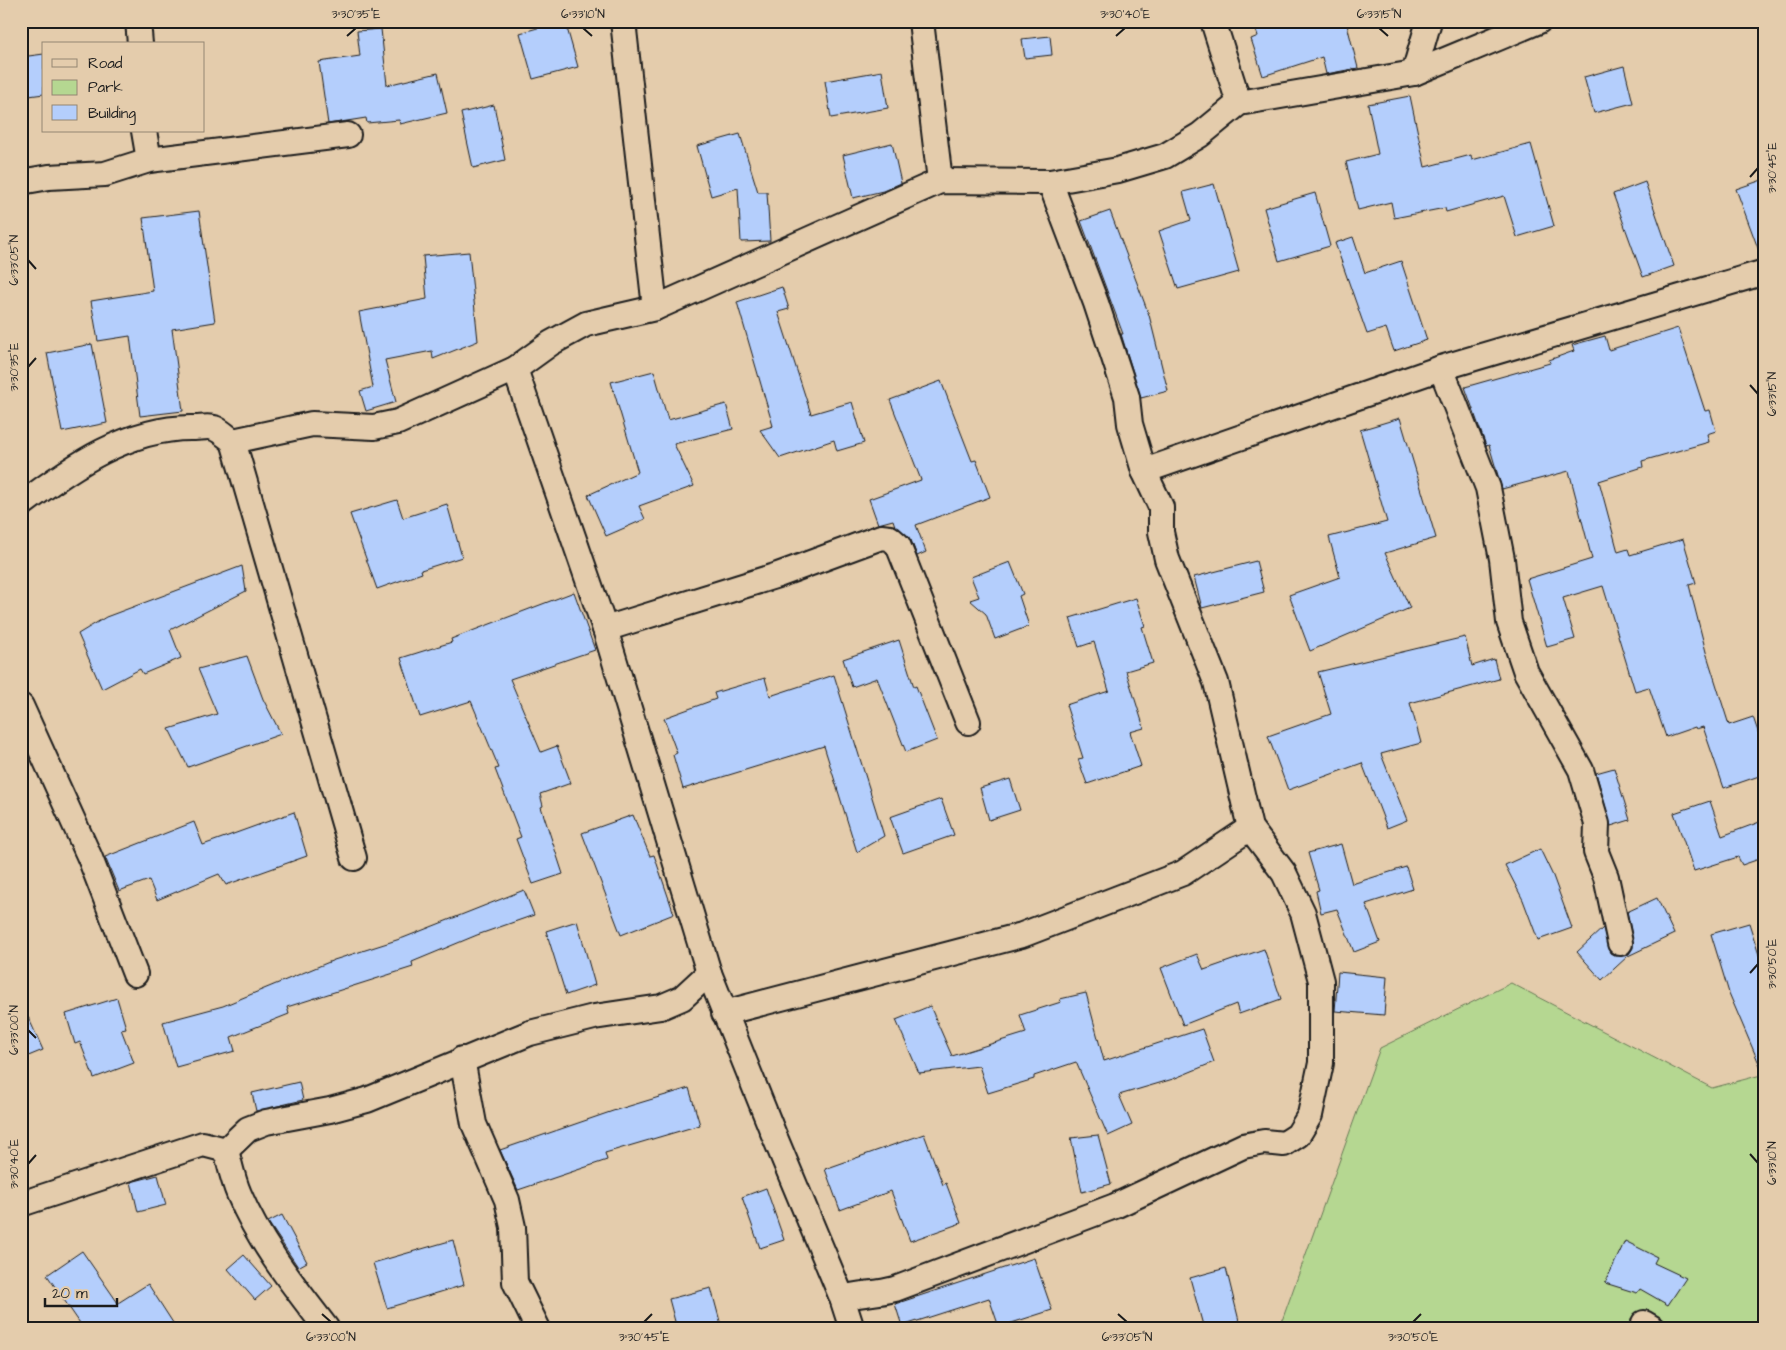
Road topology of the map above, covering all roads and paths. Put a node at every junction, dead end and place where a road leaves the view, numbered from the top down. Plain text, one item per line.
1 (138, 21) edge
2 (622, 21) edge
3 (921, 21) edge
4 (1213, 21) edge
5 (1429, 21) edge
6 (1540, 21) edge
7 (140, 42) edge
8 (1414, 73) junction
9 (1239, 104) junction
10 (144, 132) edge
11 (348, 135) dead end
12 (149, 160) junction
13 (940, 181) junction
14 (21, 182) edge
15 (1050, 182) junction
16 (1765, 272) edge
17 (655, 308) junction
18 (515, 368) junction
19 (1441, 368) junction
20 (233, 440) junction
21 (1144, 471) junction
22 (21, 505) edge
23 (605, 629) junction
24 (21, 706) edge
25 (968, 722) dead end
26 (1250, 828) junction
27 (354, 858) dead end
28 (1620, 943) dead end
29 (709, 973) junction
30 (135, 974) dead end
31 (724, 1013) junction
32 (462, 1059) junction
33 (226, 1150) junction
34 (21, 1204) edge
35 (842, 1298) junction
36 (326, 1329) edge
37 (538, 1329) edge
38 (852, 1329) edge

1 - 7 street
2 - 17 street
3 - 13 street
4 - 9 street
5 - 8 street
6 - 8 street
8 - 9 street
9 - 15 street
10 - 12 street
11 - 12 street
12 - 14 street
13 - 15 street
13 - 17 street
15 - 21 street
16 - 19 street
17 - 18 street
18 - 20 street
18 - 23 street
19 - 21 street
19 - 28 street
20 - 22 street
20 - 27 street
21 - 26 street
23 - 25 street
23 - 29 street
24 - 30 street
26 - 31 street
26 - 35 street
29 - 31 street
29 - 32 street
31 - 35 street
32 - 33 street
32 - 37 street
33 - 34 street
33 - 36 street
35 - 38 street

